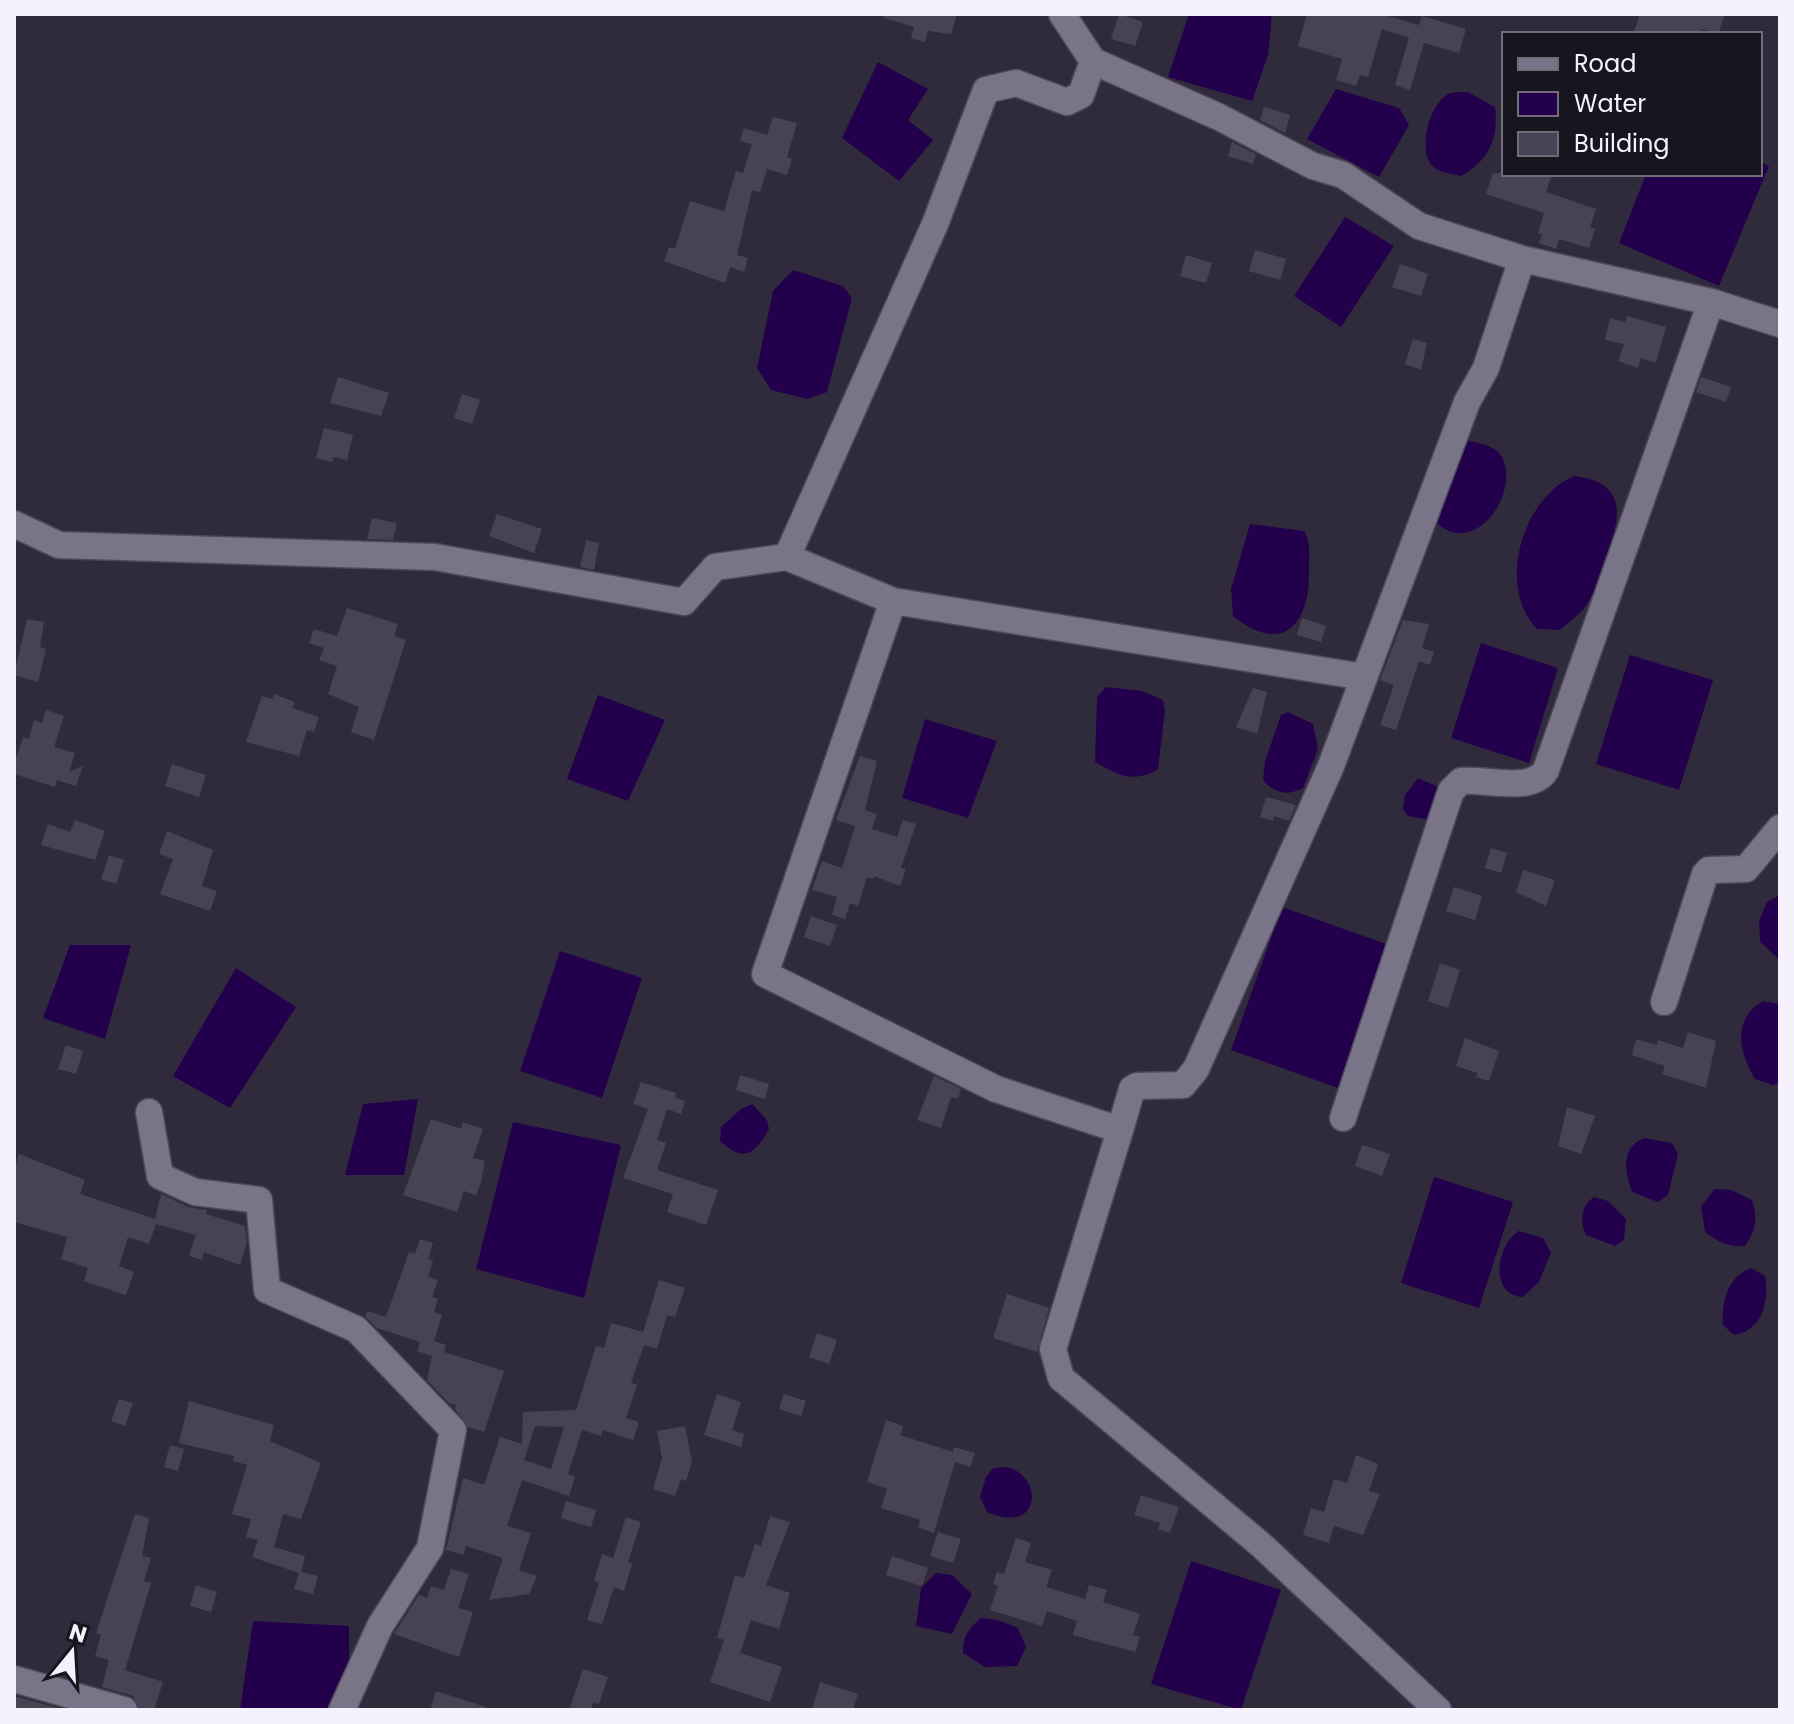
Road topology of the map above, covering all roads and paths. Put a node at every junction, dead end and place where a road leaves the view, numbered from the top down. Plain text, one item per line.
1 (1062, 14) edge
2 (1093, 61) junction
3 (1522, 259) junction
4 (1711, 302) junction
5 (1780, 324) edge
6 (14, 524) edge
7 (787, 557) junction
8 (893, 601) junction
9 (1364, 677) junction
10 (1780, 828) edge
11 (1664, 1002) dead end
12 (149, 1112) dead end
13 (1343, 1118) dead end
14 (1120, 1130) junction
15 (14, 1679) edge
16 (124, 1710) edge
17 (342, 1710) edge
18 (1438, 1710) edge

1 - 2 street
2 - 3 street
2 - 7 street
3 - 4 street
3 - 9 street
4 - 5 street
4 - 13 street
6 - 7 street
7 - 8 street
8 - 9 street
8 - 14 street
9 - 14 street
10 - 11 street
12 - 17 street
14 - 18 street
15 - 16 street

